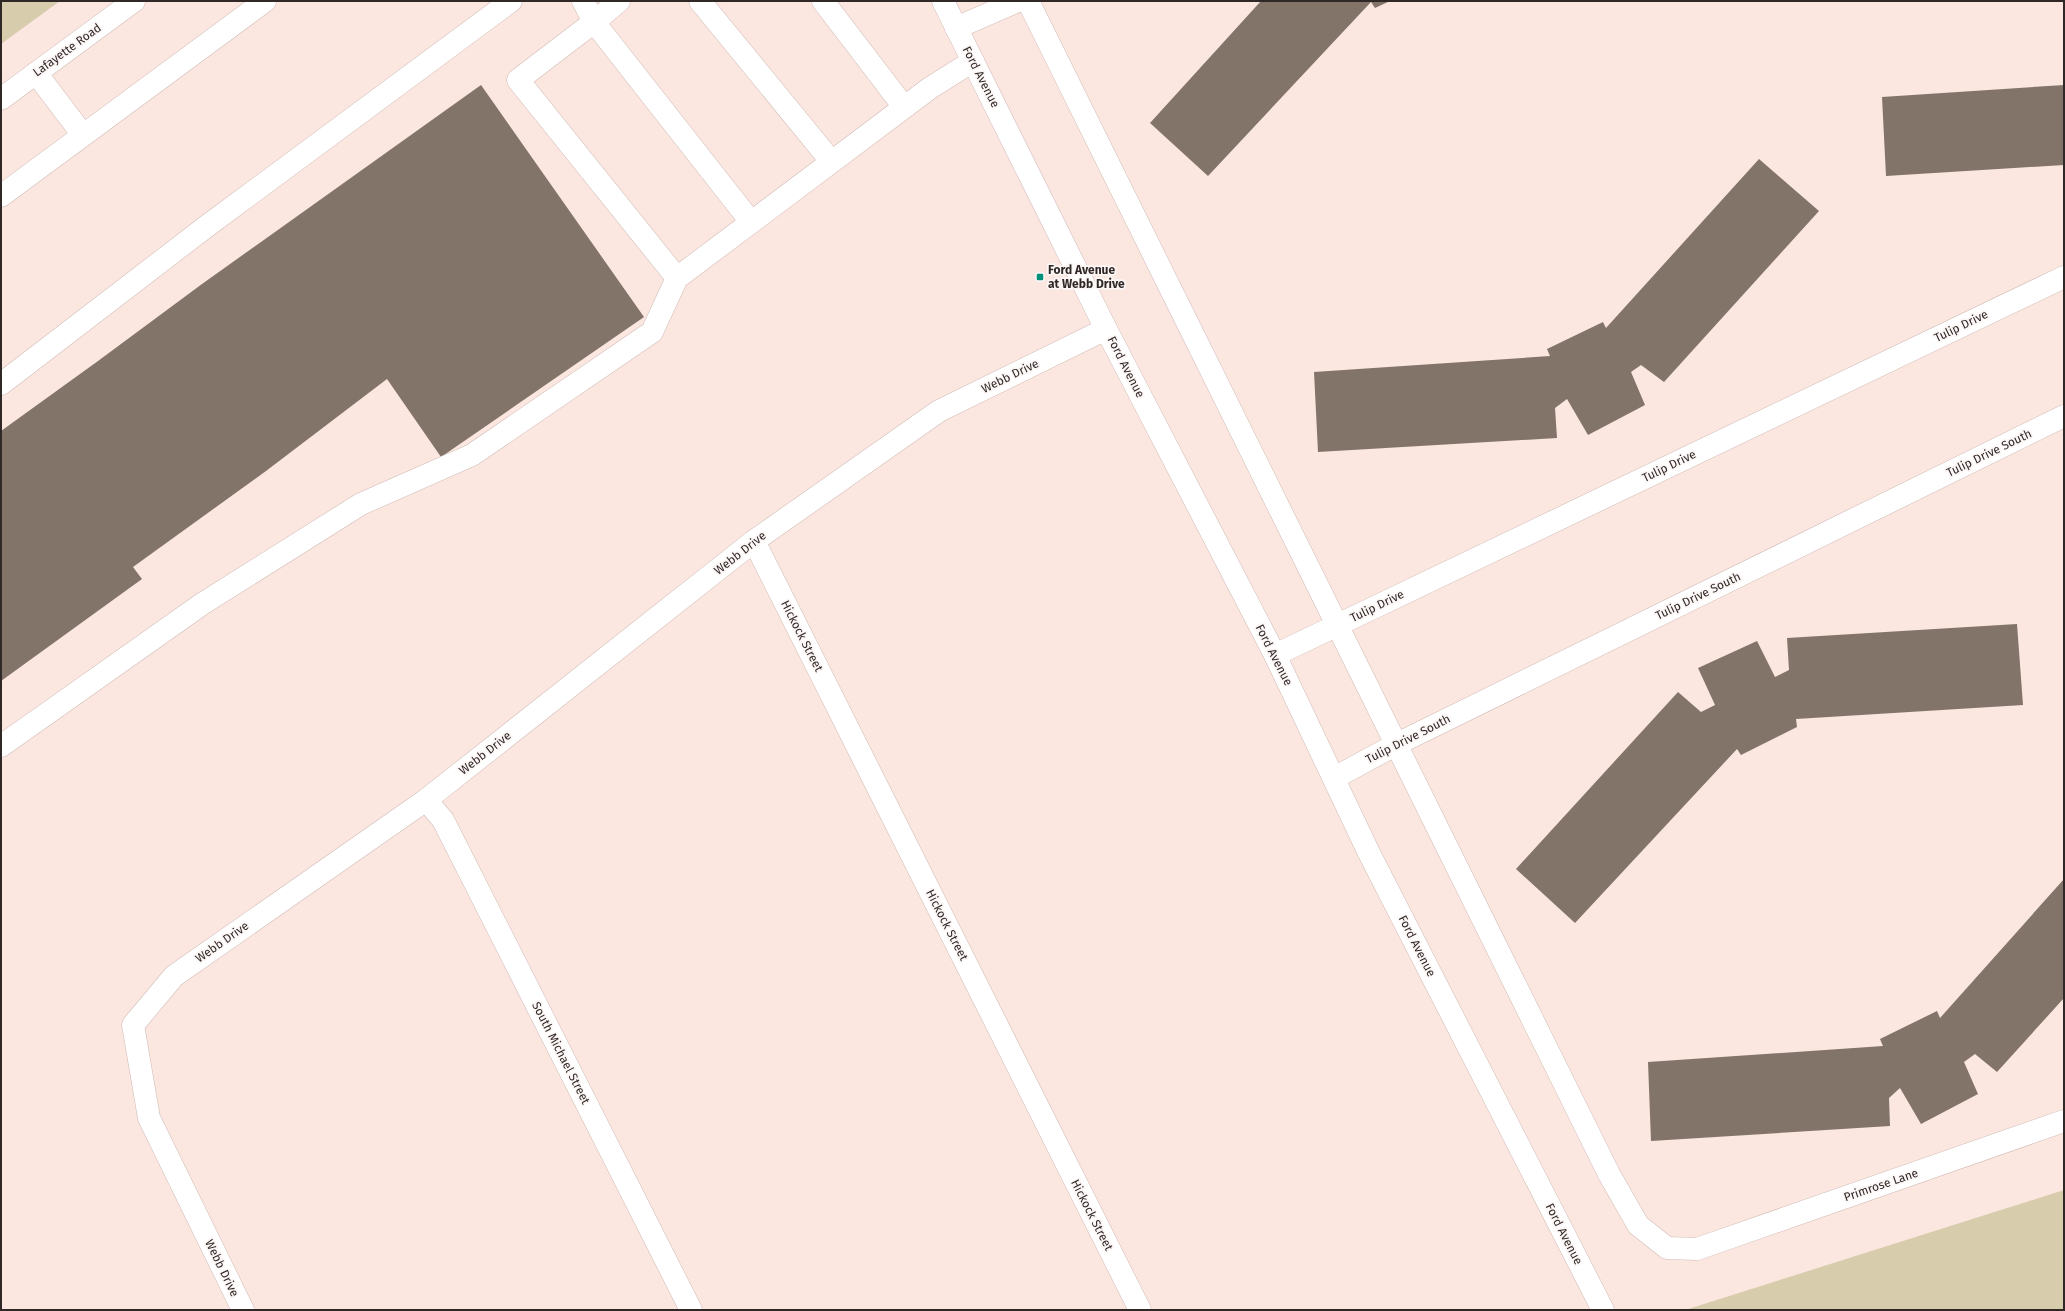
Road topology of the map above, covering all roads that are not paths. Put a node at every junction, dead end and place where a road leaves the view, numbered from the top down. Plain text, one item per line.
1 (134, 1) edge
2 (265, 1) edge
3 (511, 1) edge
4 (583, 1) edge
5 (619, 1) edge
6 (700, 1) edge
7 (823, 1) edge
8 (943, 1) edge
9 (1018, 1) edge
10 (1028, 1) edge
11 (594, 22) junction
12 (956, 28) junction
13 (973, 61) junction
14 (36, 73) junction
15 (1, 99) edge
16 (904, 107) junction
17 (83, 135) junction
18 (831, 162) junction
19 (1, 196) edge
20 (751, 222) junction
21 (2064, 277) edge
22 (677, 278) junction
23 (1106, 329) junction
24 (1, 384) edge
25 (2064, 416) edge
26 (754, 541) junction
27 (1336, 626) junction
28 (1274, 655) junction
29 (1397, 744) junction
30 (1, 746) edge
31 (1334, 778) junction
32 (426, 800) junction
33 (2064, 1121) edge
34 (243, 1310) edge
35 (691, 1310) edge
36 (1140, 1310) edge
37 (1603, 1310) edge

1 - 14 street, Lafayette Road
2 - 17 street
3 - 24 street
4 - 11 street
5 - 11 street
6 - 18 street
7 - 16 street
8 - 12 street, Ford Avenue
9 - 12 street
10 - 27 street
11 - 20 street
11 - 22 street
12 - 13 street, Ford Avenue
13 - 16 street
13 - 23 street, Ford Avenue
14 - 15 street, Lafayette Road
14 - 17 street
16 - 18 street
17 - 19 street
18 - 20 street
20 - 22 street
21 - 27 street, Tulip Drive
22 - 30 street
23 - 26 street, Webb Drive
23 - 28 street, Ford Avenue
25 - 29 street, Tulip Drive South
26 - 32 street, Webb Drive
26 - 36 street, Hickock Street
27 - 28 street, Tulip Drive
27 - 29 street
28 - 31 street, Ford Avenue
29 - 31 street, Tulip Drive South
29 - 33 street, Primrose Lane
31 - 37 street, Ford Avenue
32 - 34 street, Webb Drive
32 - 35 street, South Michael Street

